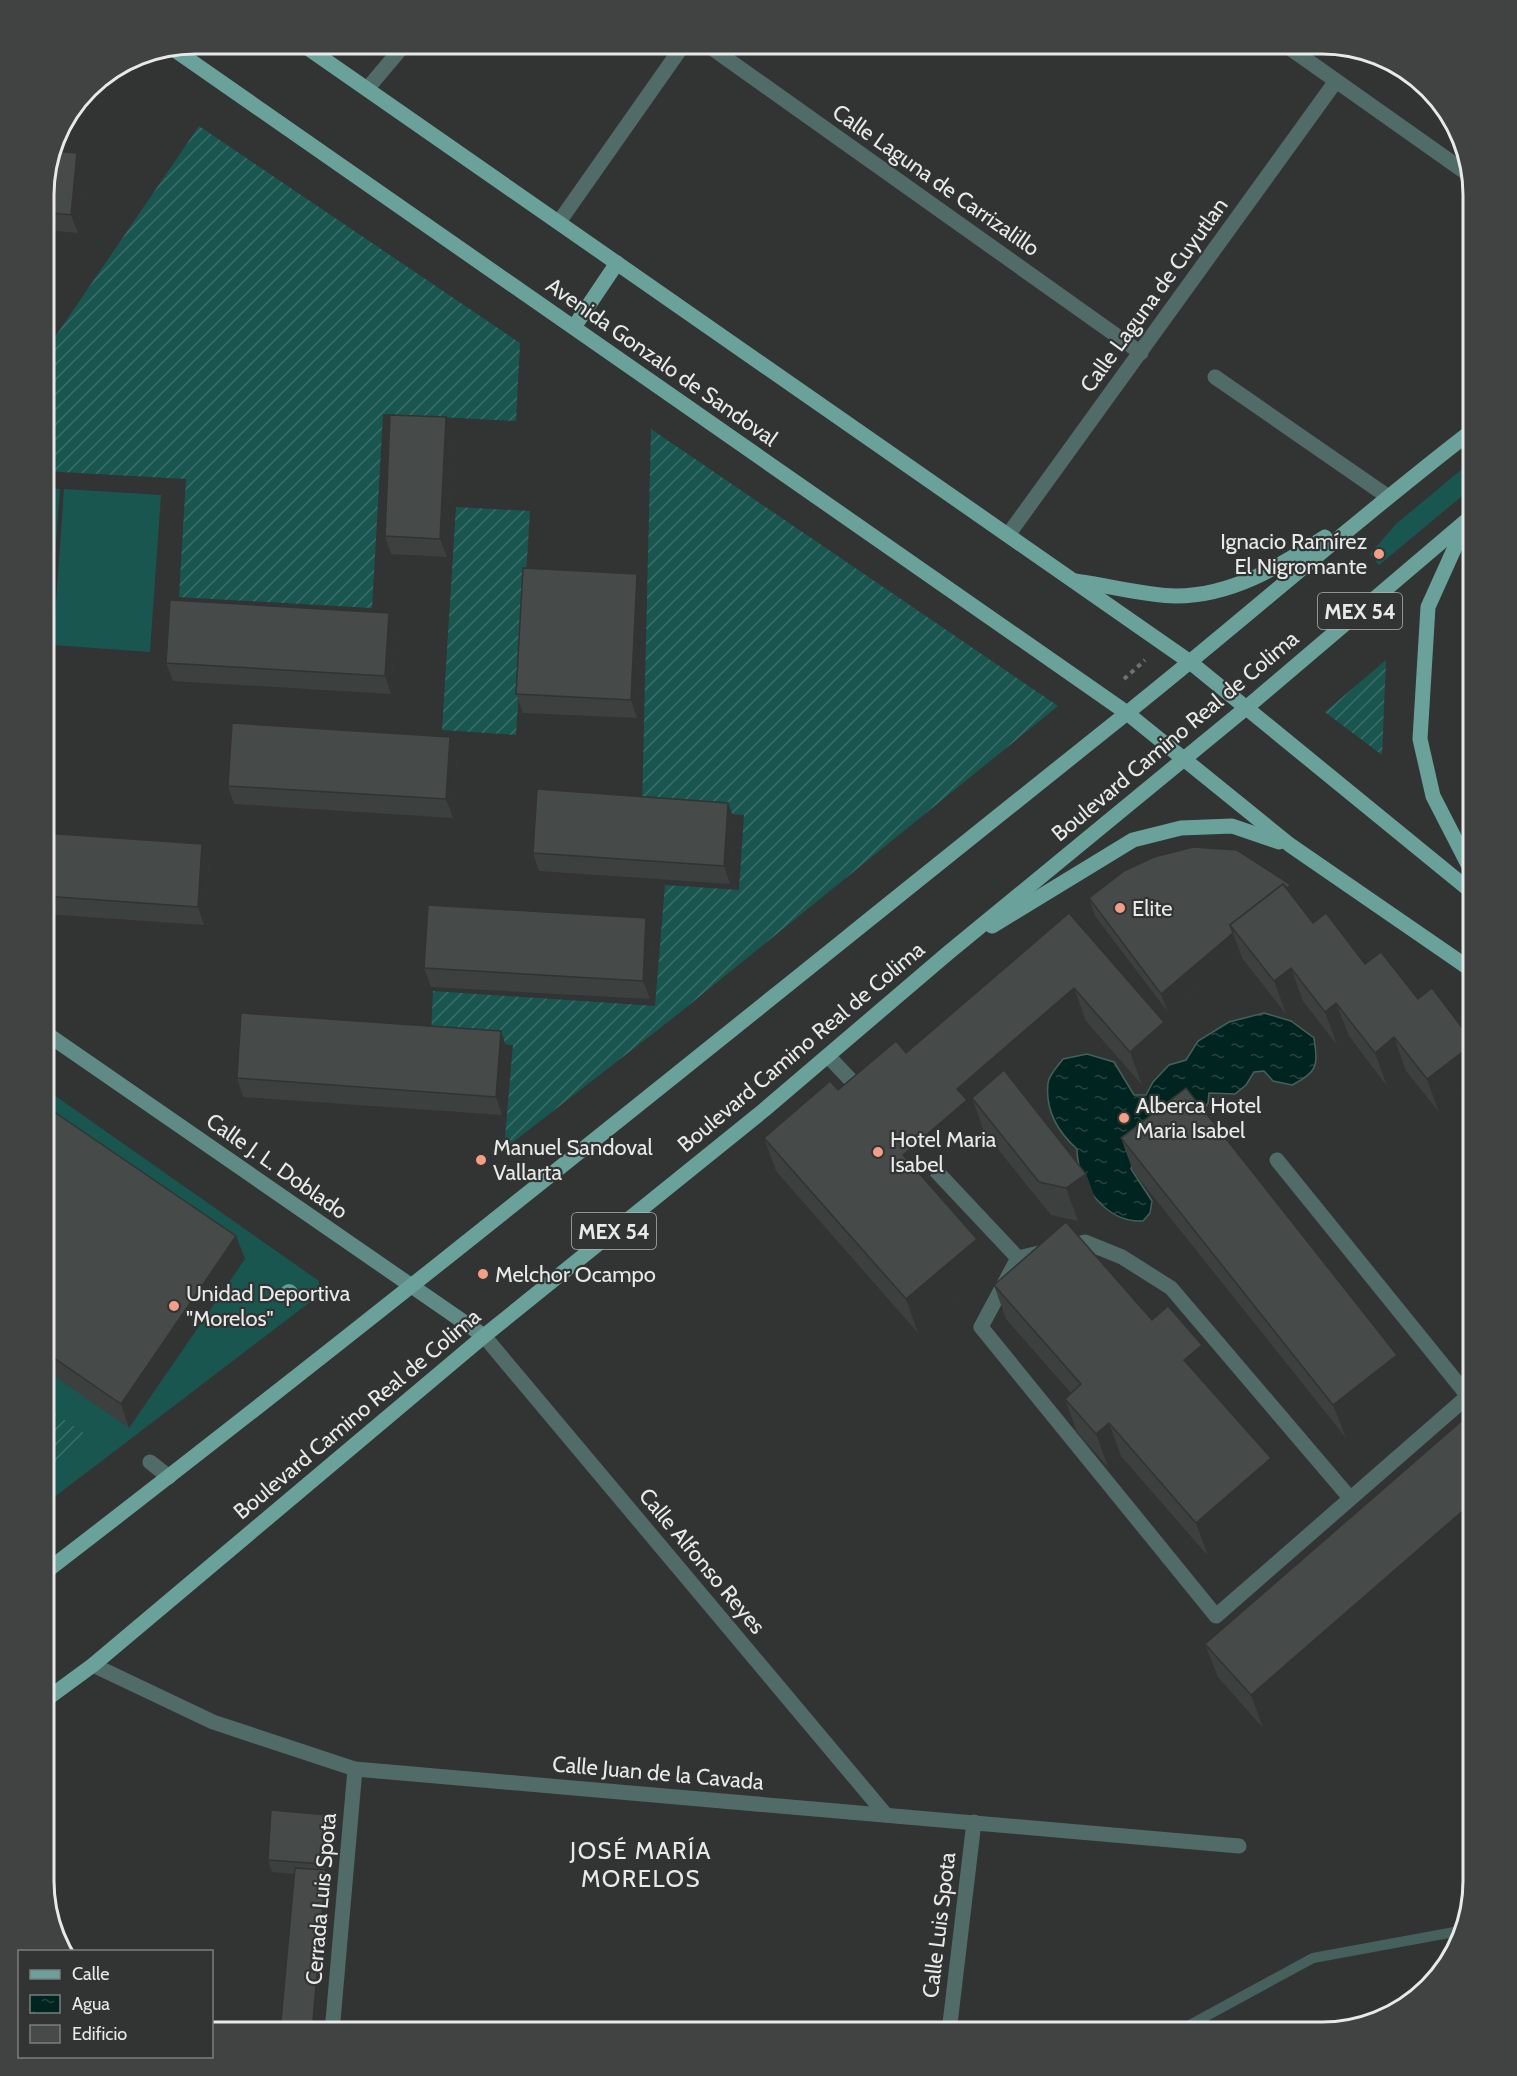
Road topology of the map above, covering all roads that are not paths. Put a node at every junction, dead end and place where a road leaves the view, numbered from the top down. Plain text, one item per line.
1 (317, 54) edge
2 (397, 54) edge
3 (677, 54) edge
4 (719, 54) edge
5 (1298, 54) edge
6 (182, 55) edge
7 (1336, 81) junction
8 (368, 89) junction
9 (1460, 169) edge
10 (559, 222) junction
11 (617, 263) junction
12 (574, 327) junction
13 (1141, 352) junction
14 (1215, 377) dead end
15 (1463, 438) edge
16 (1381, 500) junction
17 (1463, 524) edge
18 (1463, 533) edge
19 (1008, 535) junction
20 (1073, 581) junction
21 (1190, 662) junction
22 (1246, 708) junction
23 (1127, 713) junction
24 (1183, 759) junction
25 (1290, 845) junction
26 (1463, 854) edge
27 (1463, 885) edge
28 (948, 952) junction
29 (1463, 964) edge
30 (54, 1039) edge
31 (828, 1056) junction
32 (875, 1107) edge
33 (915, 1149) edge
34 (1277, 1160) dead end
35 (1018, 1258) junction
36 (411, 1286) junction
37 (484, 1336) junction
38 (1463, 1390) edge
39 (1463, 1400) edge
40 (150, 1462) dead end
41 (169, 1477) junction
42 (1350, 1498) junction
43 (54, 1565) edge
44 (93, 1665) junction
45 (54, 1694) edge
46 (355, 1769) junction
47 (886, 1815) junction
48 (974, 1822) junction
49 (1239, 1846) dead end
50 (333, 2022) edge
51 (950, 2022) edge

1 - 8 main road
2 - 8 street
3 - 10 street
4 - 13 street, Calle Laguna de Carrizalillo
5 - 7 street
6 - 12 main road, Avenida Gonzalo de Sandoval
7 - 9 street
7 - 13 street, Calle Laguna de Cuyutlan
8 - 10 main road
10 - 11 main road
11 - 12 main road
11 - 19 main road
12 - 23 main road, Avenida Gonzalo de Sandoval
13 - 19 street, Calle Laguna de Cuyutlan
14 - 16 street
15 - 16 main road, MEX 54
16 - 20 main road
16 - 21 main road, MEX 54
17 - 22 main road, Boulevard Camino Real de Colima / MEX 54
18 - 26 main road
19 - 20 main road
20 - 21 main road
21 - 22 main road
21 - 23 main road, MEX 54
22 - 24 main road, Boulevard Camino Real de Colima / MEX 54
22 - 27 main road
23 - 24 main road, Avenida Gonzalo de Sandoval
23 - 36 main road, MEX 54
24 - 25 main road, Avenida Gonzalo de Sandoval
24 - 28 main road, Boulevard Camino Real de Colima / MEX 54
25 - 28 main road
25 - 29 main road
28 - 31 main road, Boulevard Camino Real de Colima / MEX 54
30 - 36 street, Calle J. L. Doblado
31 - 32 street
31 - 37 main road, Boulevard Camino Real de Colima / MEX 54
33 - 35 street
34 - 38 street
35 - 42 street
35 - 42 street
36 - 37 street, Calle J. L. Doblado
36 - 41 main road, MEX 54
37 - 44 main road, Boulevard Camino Real de Colima / MEX 54
37 - 47 street, Calle Alfonso Reyes
39 - 42 street
40 - 41 street
41 - 43 main road, MEX 54
44 - 45 main road, Boulevard Camino Real de Colima / MEX 54
44 - 46 street, Calle Juan de la Cavada
46 - 47 street, Calle Juan de la Cavada
46 - 50 street, Cerrada Luis Spota
47 - 48 street, Calle Juan de la Cavada
48 - 49 street, Calle Juan de la Cavada
48 - 51 street, Calle Luis Spota

